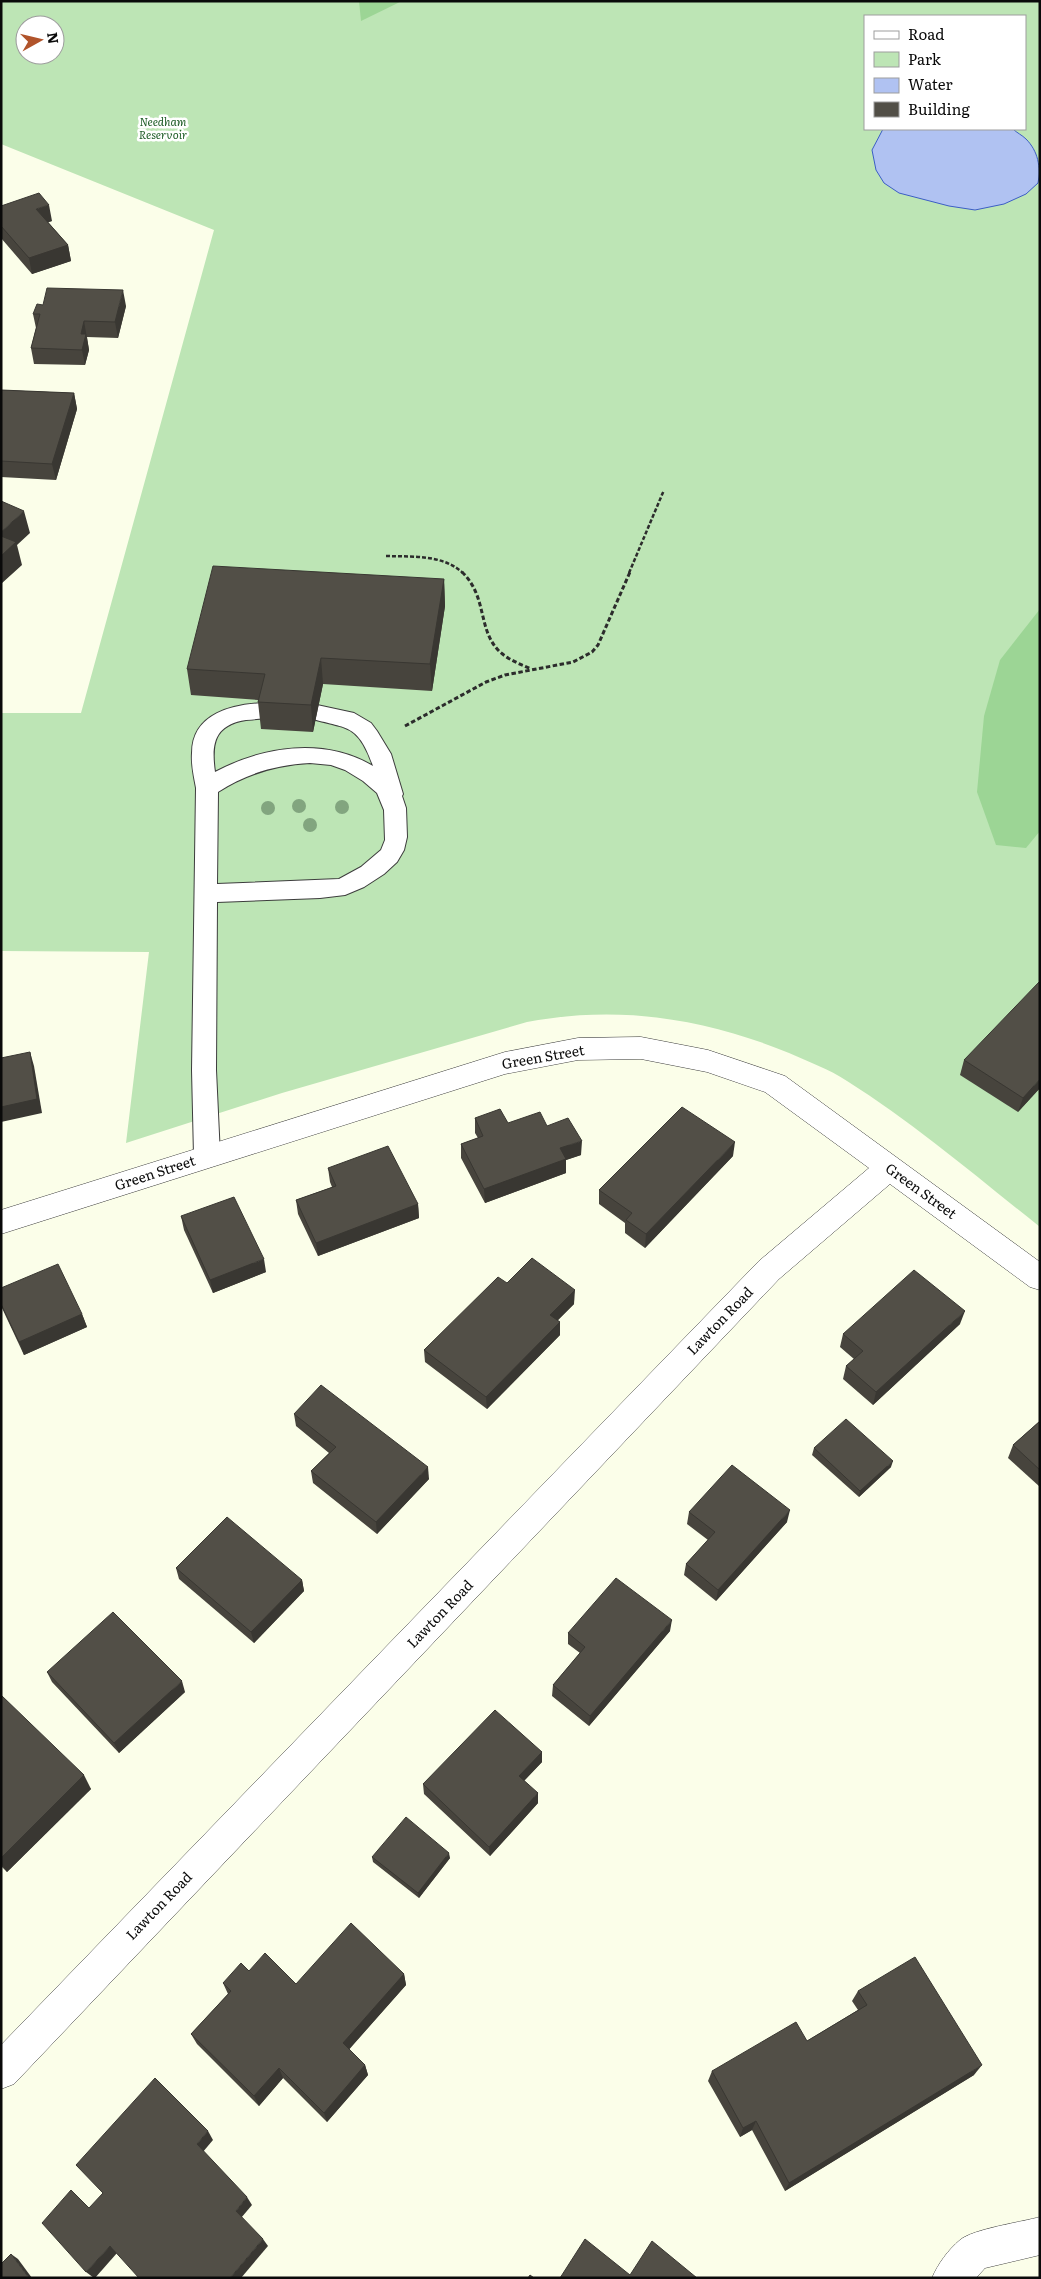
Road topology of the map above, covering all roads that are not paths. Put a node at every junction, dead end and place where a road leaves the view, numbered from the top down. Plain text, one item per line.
1 (266, 711) edge
2 (317, 714) edge
3 (207, 788) junction
4 (395, 806) junction
5 (207, 893) junction
6 (207, 1156) junction
7 (889, 1168) junction
8 (1, 1222) edge
9 (1040, 1278) edge
10 (1, 2071) edge
11 (1040, 2236) edge
12 (951, 2278) edge

1 - 3 lane
2 - 4 lane
3 - 4 lane
3 - 5 lane
4 - 5 lane
5 - 6 lane
6 - 7 street, Green Street
6 - 8 street, Green Street
7 - 9 street, Green Street
7 - 10 street, Lawton Road
11 - 12 street

